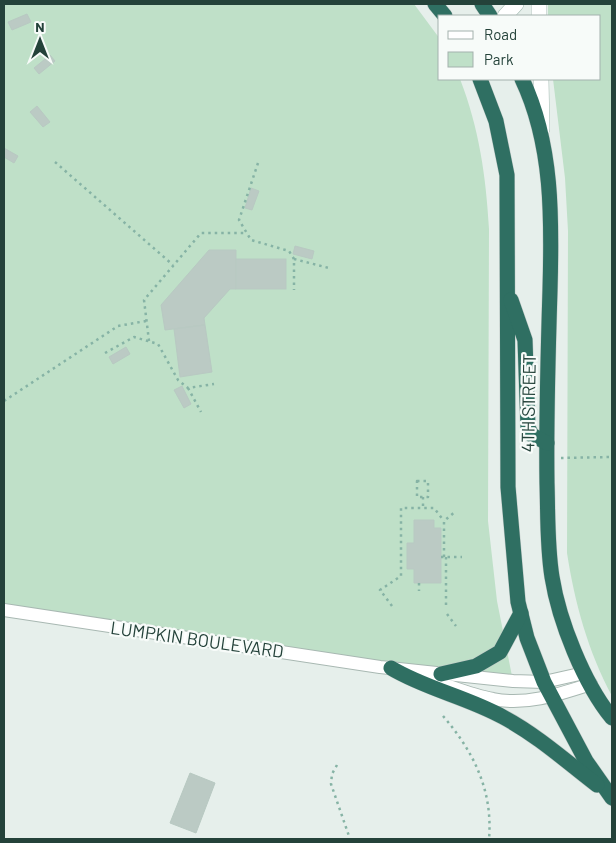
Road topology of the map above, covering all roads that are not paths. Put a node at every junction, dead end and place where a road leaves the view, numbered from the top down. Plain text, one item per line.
1 (435, 4) edge
2 (482, 4) edge
3 (516, 4) edge
4 (444, 15) edge
5 (489, 15) edge
6 (506, 15) edge
7 (480, 80) edge
8 (522, 80) edge
9 (540, 80) edge
10 (543, 138) junction
11 (507, 290) junction
12 (547, 443) junction
13 (4, 610) edge
14 (521, 612) junction
15 (391, 668) junction
16 (441, 674) junction
17 (588, 679) junction
18 (544, 682) junction
19 (552, 697) junction
20 (612, 718) edge
21 (610, 796) edge

1 - 4 highway
2 - 5 highway
3 - 6 main road
7 - 11 highway, 4TH STREET
8 - 10 highway, 4TH STREET
9 - 10 main road
10 - 12 highway, 4TH STREET
11 - 12 highway
11 - 14 highway, 4TH STREET
12 - 17 highway, 4TH STREET
13 - 15 street, LUMPKIN BOULEVARD
14 - 16 highway
14 - 18 highway, 4TH STREET
15 - 16 street, LUMPKIN BOULEVARD
15 - 19 street, LUMPKIN BOULEVARD
15 - 21 highway
16 - 18 street, LUMPKIN BOULEVARD
17 - 18 street, LUMPKIN BOULEVARD
17 - 19 street, LUMPKIN BOULEVARD
17 - 20 highway, 4TH STREET
18 - 19 highway, 4TH STREET
19 - 21 highway, 4TH STREET

